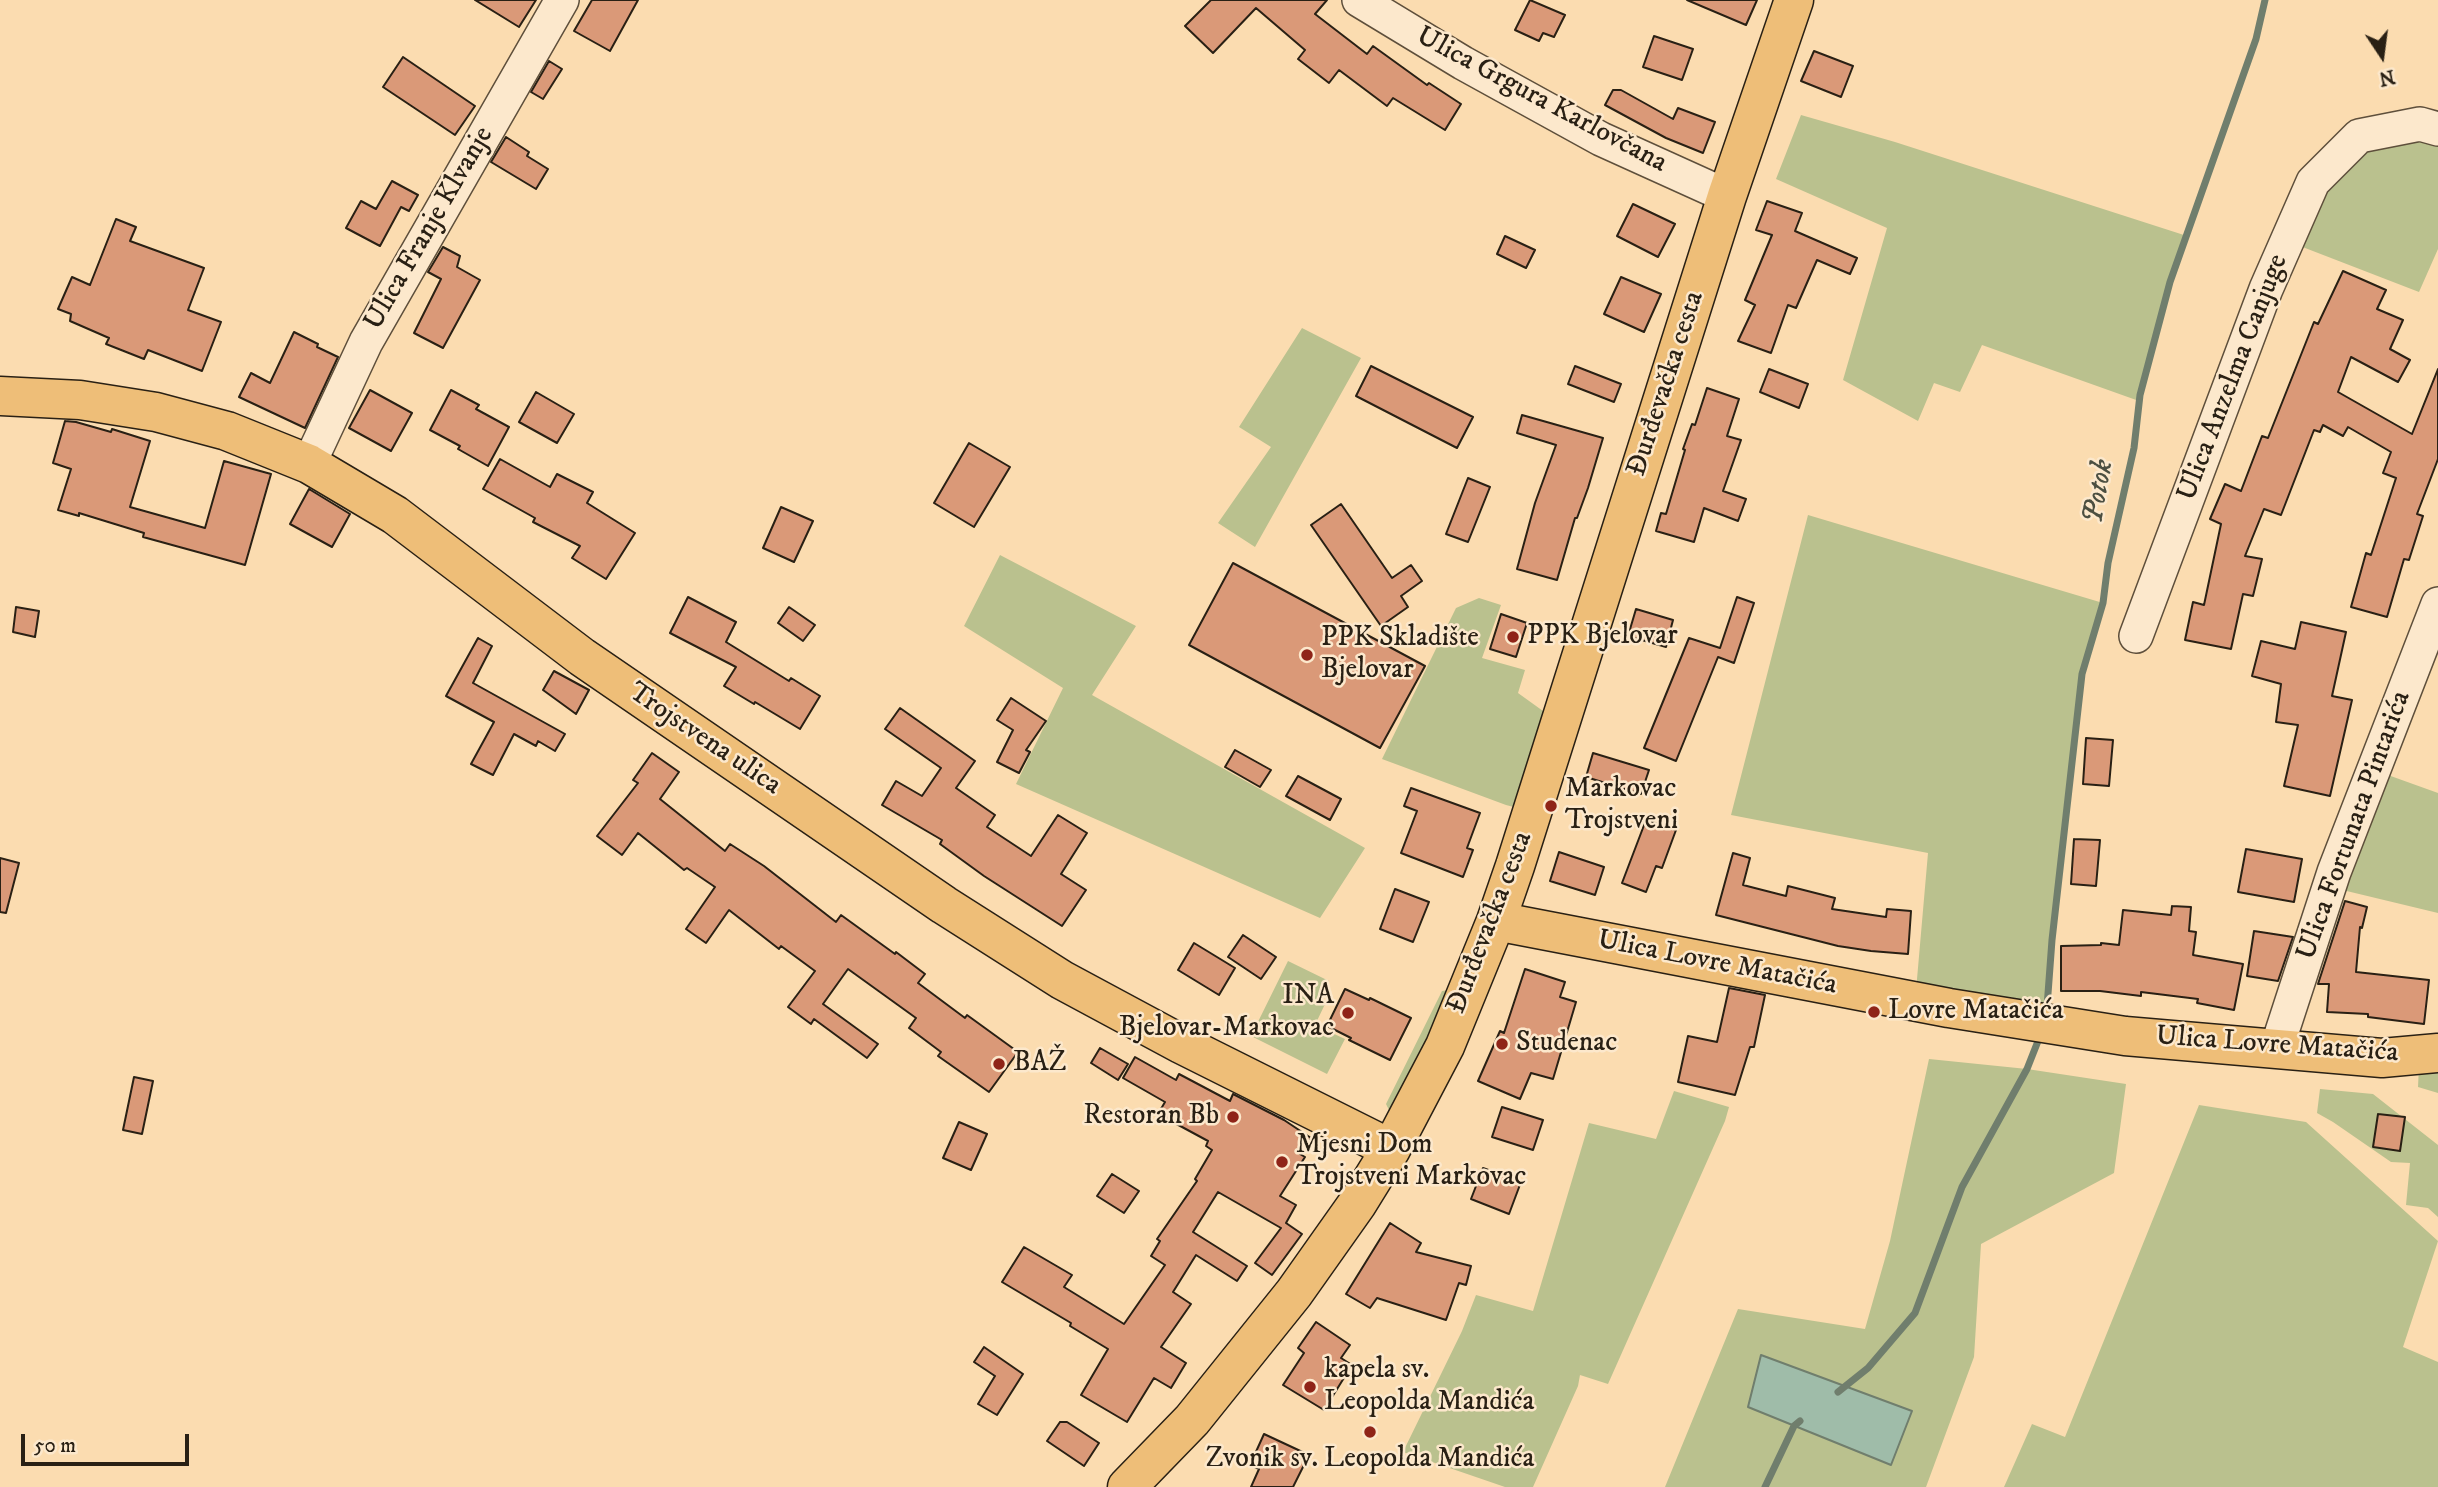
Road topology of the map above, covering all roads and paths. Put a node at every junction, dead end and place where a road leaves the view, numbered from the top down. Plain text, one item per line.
1 (562, 0) edge
2 (1359, 0) edge
3 (1794, 0) edge
4 (2438, 129) edge
5 (1727, 196) junction
6 (0, 396) edge
7 (309, 464) junction
8 (2438, 604) edge
9 (2136, 636) dead end
10 (1496, 921) junction
11 (2276, 1050) junction
12 (2438, 1053) edge
13 (1322, 1114) junction
14 (1391, 1149) junction
15 (1357, 1204) junction
16 (1127, 1487) edge

1 - 7 street, Ulica Franje Klvanje
2 - 5 street, Ulica Grgura Karlovčana
3 - 5 main road, Đurđevačka cesta
4 - 9 street, Ulica Anzelma Canjuge
5 - 10 main road, Đurđevačka cesta
6 - 7 main road, Trojstvena ulica
7 - 13 main road, Trojstvena ulica
8 - 11 street, Ulica Fortunata Pintarića
10 - 11 main road, Ulica Lovre Matačića
10 - 14 main road, Đurđevačka cesta
11 - 12 main road, Ulica Lovre Matačića
13 - 14 main road, Trojstvena ulica
13 - 15 main road
14 - 15 main road, Đurđevačka cesta
15 - 16 main road, Đurđevačka cesta

